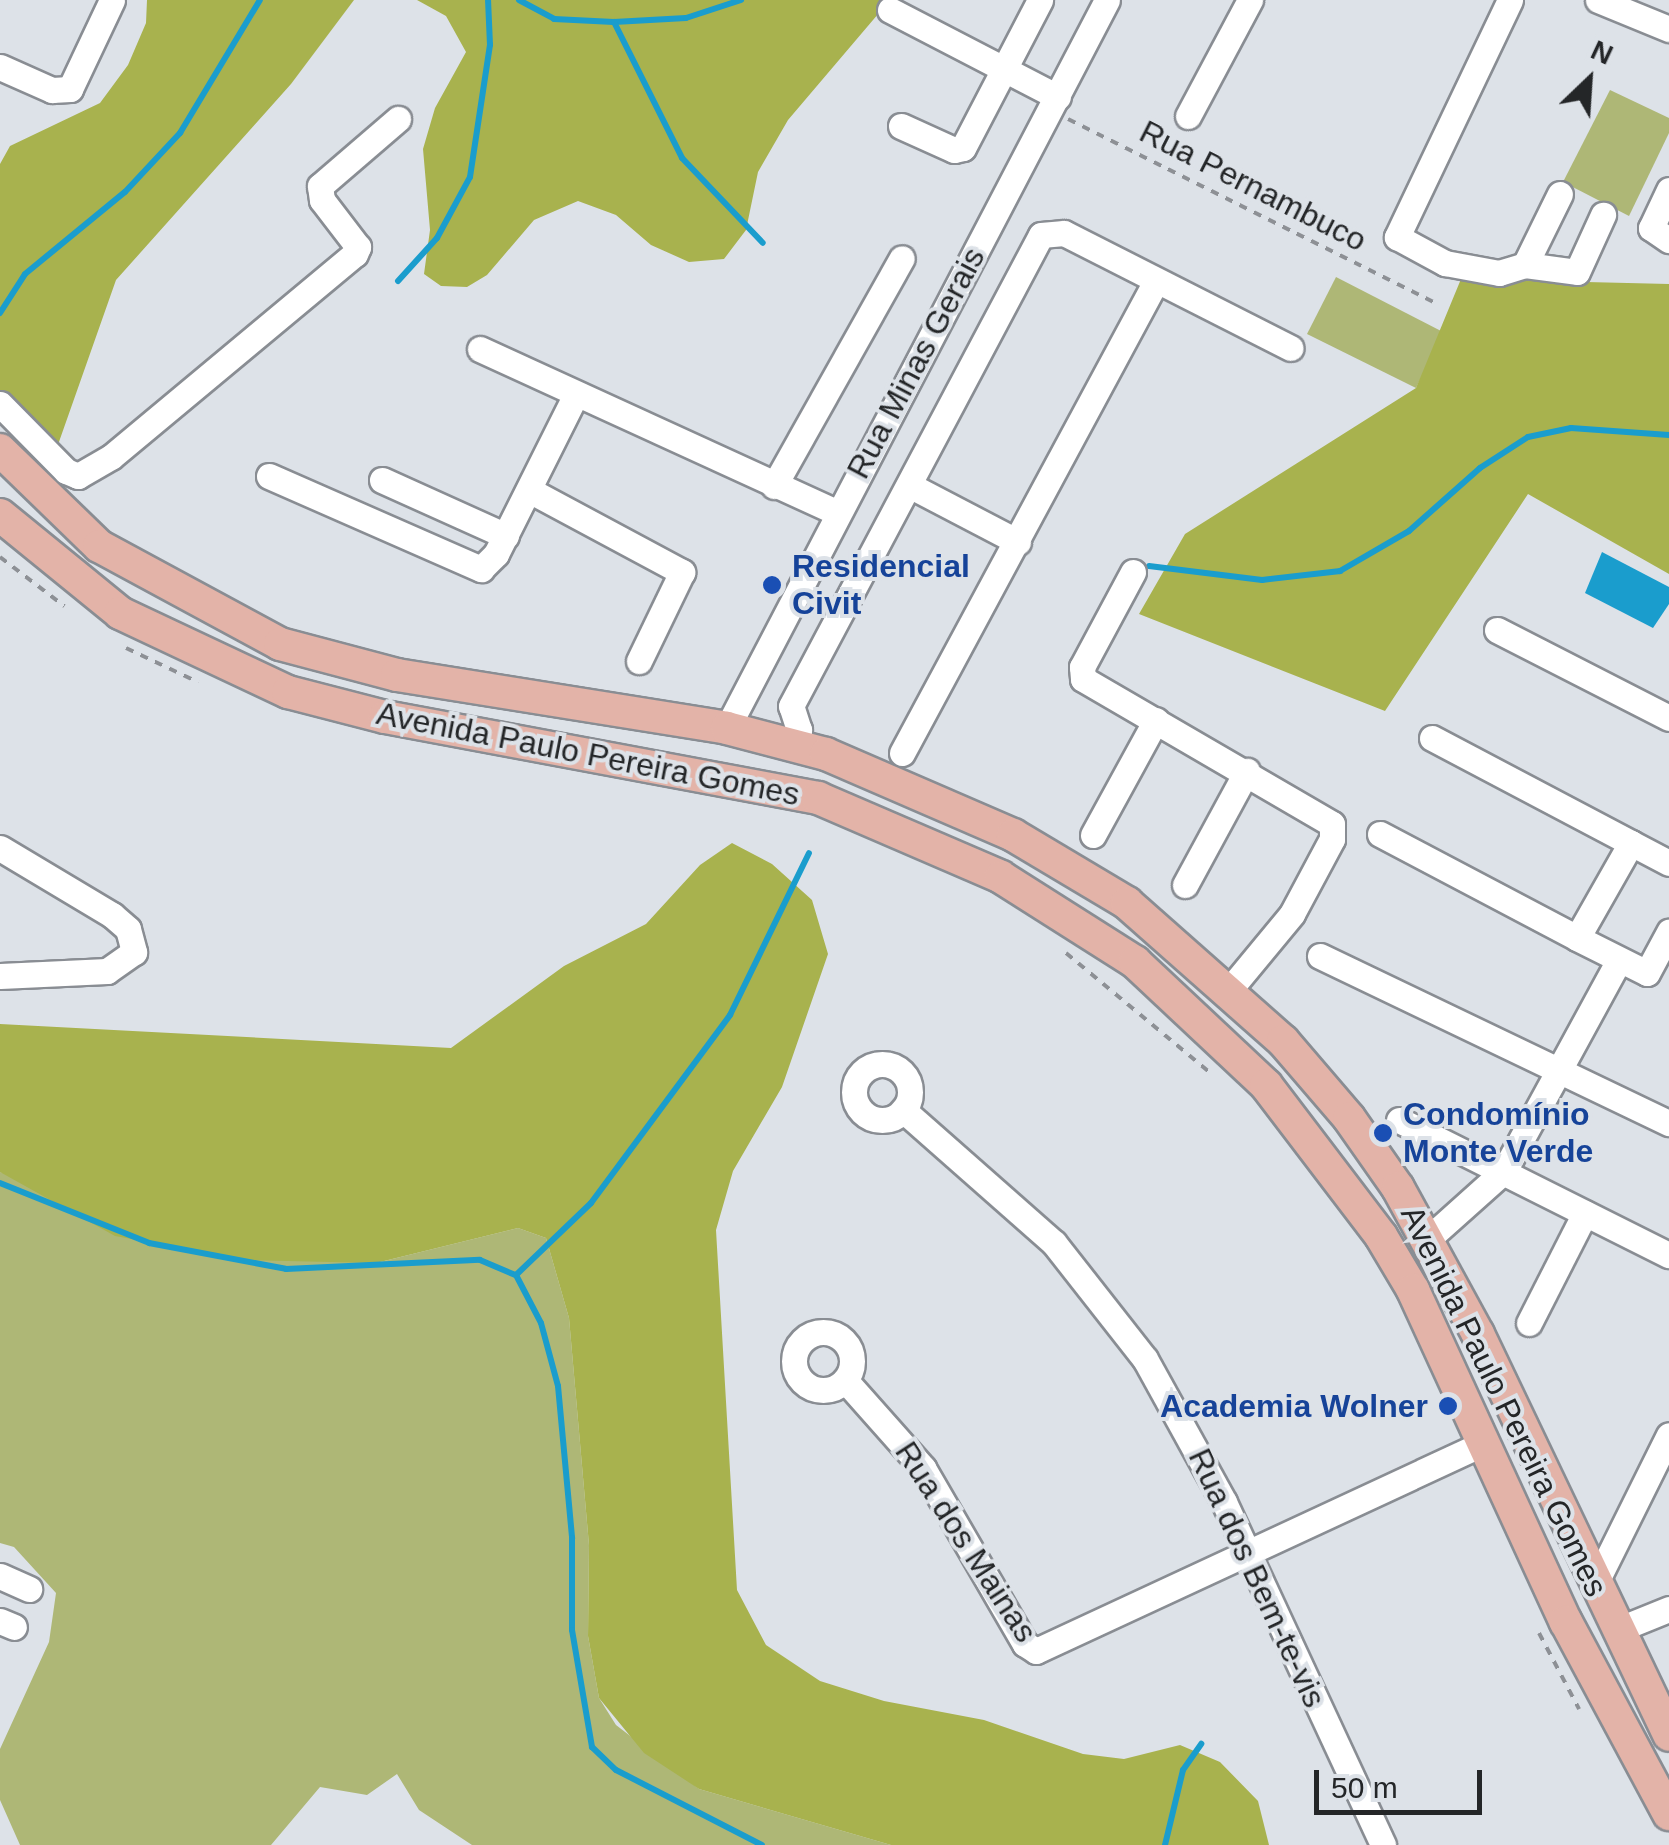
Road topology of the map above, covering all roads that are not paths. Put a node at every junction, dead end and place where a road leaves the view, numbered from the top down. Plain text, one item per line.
1 (112, 0) edge
2 (1040, 0) edge
3 (1107, 0) edge
4 (1250, 0) edge
5 (1510, 0) edge
6 (1598, 0) edge
7 (890, 10) dead end
8 (1669, 28) edge
9 (1006, 66) junction
10 (0, 67) edge
11 (1054, 104) junction
12 (1188, 116) dead end
13 (398, 119) dead end
14 (900, 126) dead end
15 (1669, 190) edge
16 (1560, 194) dead end
17 (1603, 215) dead end
18 (1669, 240) edge
19 (902, 258) dead end
20 (1525, 264) junction
21 (1155, 282) junction
22 (480, 348) dead end
23 (1292, 348) dead end
24 (575, 396) junction
25 (0, 404) edge
26 (0, 450) edge
27 (270, 476) dead end
28 (382, 480) dead end
29 (909, 485) junction
30 (774, 486) junction
31 (529, 490) junction
32 (836, 512) junction
33 (0, 515) edge
34 (506, 536) junction
35 (1018, 542) junction
36 (1133, 572) dead end
37 (1498, 630) dead end
38 (640, 661) dead end
39 (1669, 718) edge
40 (1156, 720) junction
41 (727, 728) junction
42 (1432, 738) dead end
43 (794, 744) junction
44 (902, 753) dead end
45 (1246, 771) junction
46 (1380, 834) dead end
47 (1093, 835) dead end
48 (1630, 843) junction
49 (0, 848) edge
50 (1666, 856) edge
51 (1185, 885) dead end
52 (1669, 932) edge
53 (1578, 938) junction
54 (1320, 956) dead end
55 (1619, 960) junction
56 (0, 976) edge
57 (1658, 979) edge
58 (1230, 990) junction
59 (1558, 1066) junction
60 (903, 1110) dead end
61 (1399, 1120) dead end
62 (1669, 1123) edge
63 (1504, 1172) junction
64 (1585, 1212) junction
65 (1429, 1238) junction
66 (1669, 1255) edge
67 (1529, 1324) dead end
68 (845, 1380) dead end
69 (1669, 1435) edge
70 (1484, 1443) junction
71 (1249, 1555) junction
72 (0, 1576) edge
73 (1595, 1584) junction
74 (29, 1589) dead end
75 (1669, 1609) edge
76 (1617, 1630) junction
77 (1669, 1735) edge
78 (1669, 1814) edge
79 (1383, 1845) edge

1 - 10 street
2 - 9 street
3 - 11 street, Rua Minas Gerais
4 - 12 street
5 - 20 street
6 - 8 street
7 - 9 street
9 - 11 street
9 - 14 street
11 - 32 street, Rua Minas Gerais
13 - 25 street
15 - 18 street
16 - 20 street
17 - 20 street
19 - 30 street
21 - 23 street
21 - 29 street
21 - 35 street
22 - 24 street
24 - 30 street
24 - 31 street
26 - 41 main road, Avenida Paulo Pereira Gomes
27 - 34 street
28 - 34 street
29 - 35 street
29 - 43 street
30 - 32 street
31 - 34 street
31 - 38 street
32 - 41 street, Rua Minas Gerais
33 - 70 main road, Avenida Paulo Pereira Gomes
35 - 44 street
36 - 40 street
37 - 39 street
40 - 45 street
40 - 47 street
41 - 43 main road, Avenida Paulo Pereira Gomes
42 - 48 street
43 - 58 main road, Avenida Paulo Pereira Gomes
45 - 51 street
45 - 58 street
46 - 53 street
48 - 50 street
48 - 53 street
49 - 56 street
52 - 57 street
53 - 55 street
54 - 59 street
55 - 57 street
55 - 59 street
58 - 65 main road, Avenida Paulo Pereira Gomes
59 - 62 street
59 - 63 street
60 - 71 street, Rua dos Bem-te-vis
61 - 63 street
63 - 64 street
63 - 65 street
64 - 66 street
64 - 67 street
65 - 73 main road, Avenida Paulo Pereira Gomes
68 - 71 street, Rua dos Mainas
69 - 73 street
70 - 71 street, Rua dos Mainas
70 - 78 main road, Avenida Paulo Pereira Gomes
71 - 79 street, Rua dos Bem-te-vis
72 - 74 street
73 - 76 main road, Avenida Paulo Pereira Gomes
75 - 76 street
76 - 77 main road, Avenida Paulo Pereira Gomes

